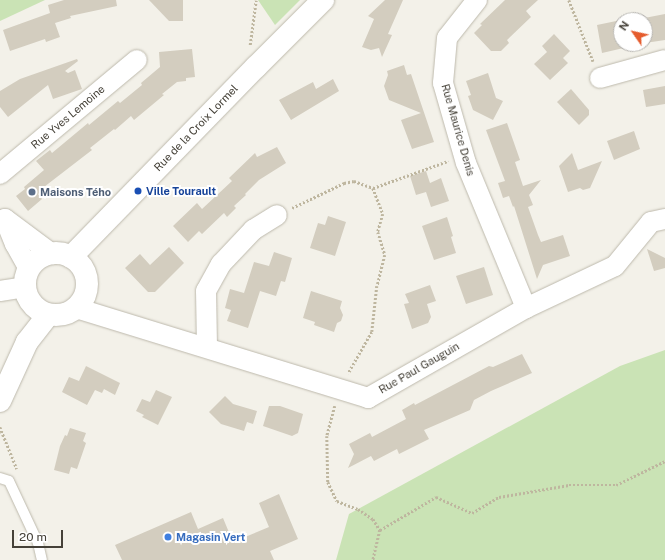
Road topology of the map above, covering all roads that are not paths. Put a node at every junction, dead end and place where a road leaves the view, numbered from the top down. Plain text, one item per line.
1 (323, 0) edge
2 (477, 0) edge
3 (137, 60) dead end
4 (665, 60) edge
5 (600, 78) road end
6 (0, 174) edge
7 (277, 215) road end
8 (3, 216) edge
9 (665, 218) edge
10 (62, 255) junction
11 (27, 278) junction
12 (0, 291) edge
13 (76, 308) junction
14 (526, 308) junction
15 (48, 315) junction
16 (206, 347) junction
17 (0, 401) edge
18 (0, 478) edge
19 (42, 560) edge

1 - 10 street, Rue de la Croix Lormel
2 - 14 street, Rue Maurice Denis
3 - 6 street, Rue Yves Lemoine
4 - 5 street
7 - 16 street
8 - 10 street
8 - 11 street
9 - 14 street, Rue Paul Gauguin
10 - 11 street
10 - 13 street
11 - 12 street
11 - 15 street
13 - 15 street
13 - 16 street, Rue Paul Gauguin
14 - 16 street, Rue Paul Gauguin
15 - 17 street
18 - 19 lane

